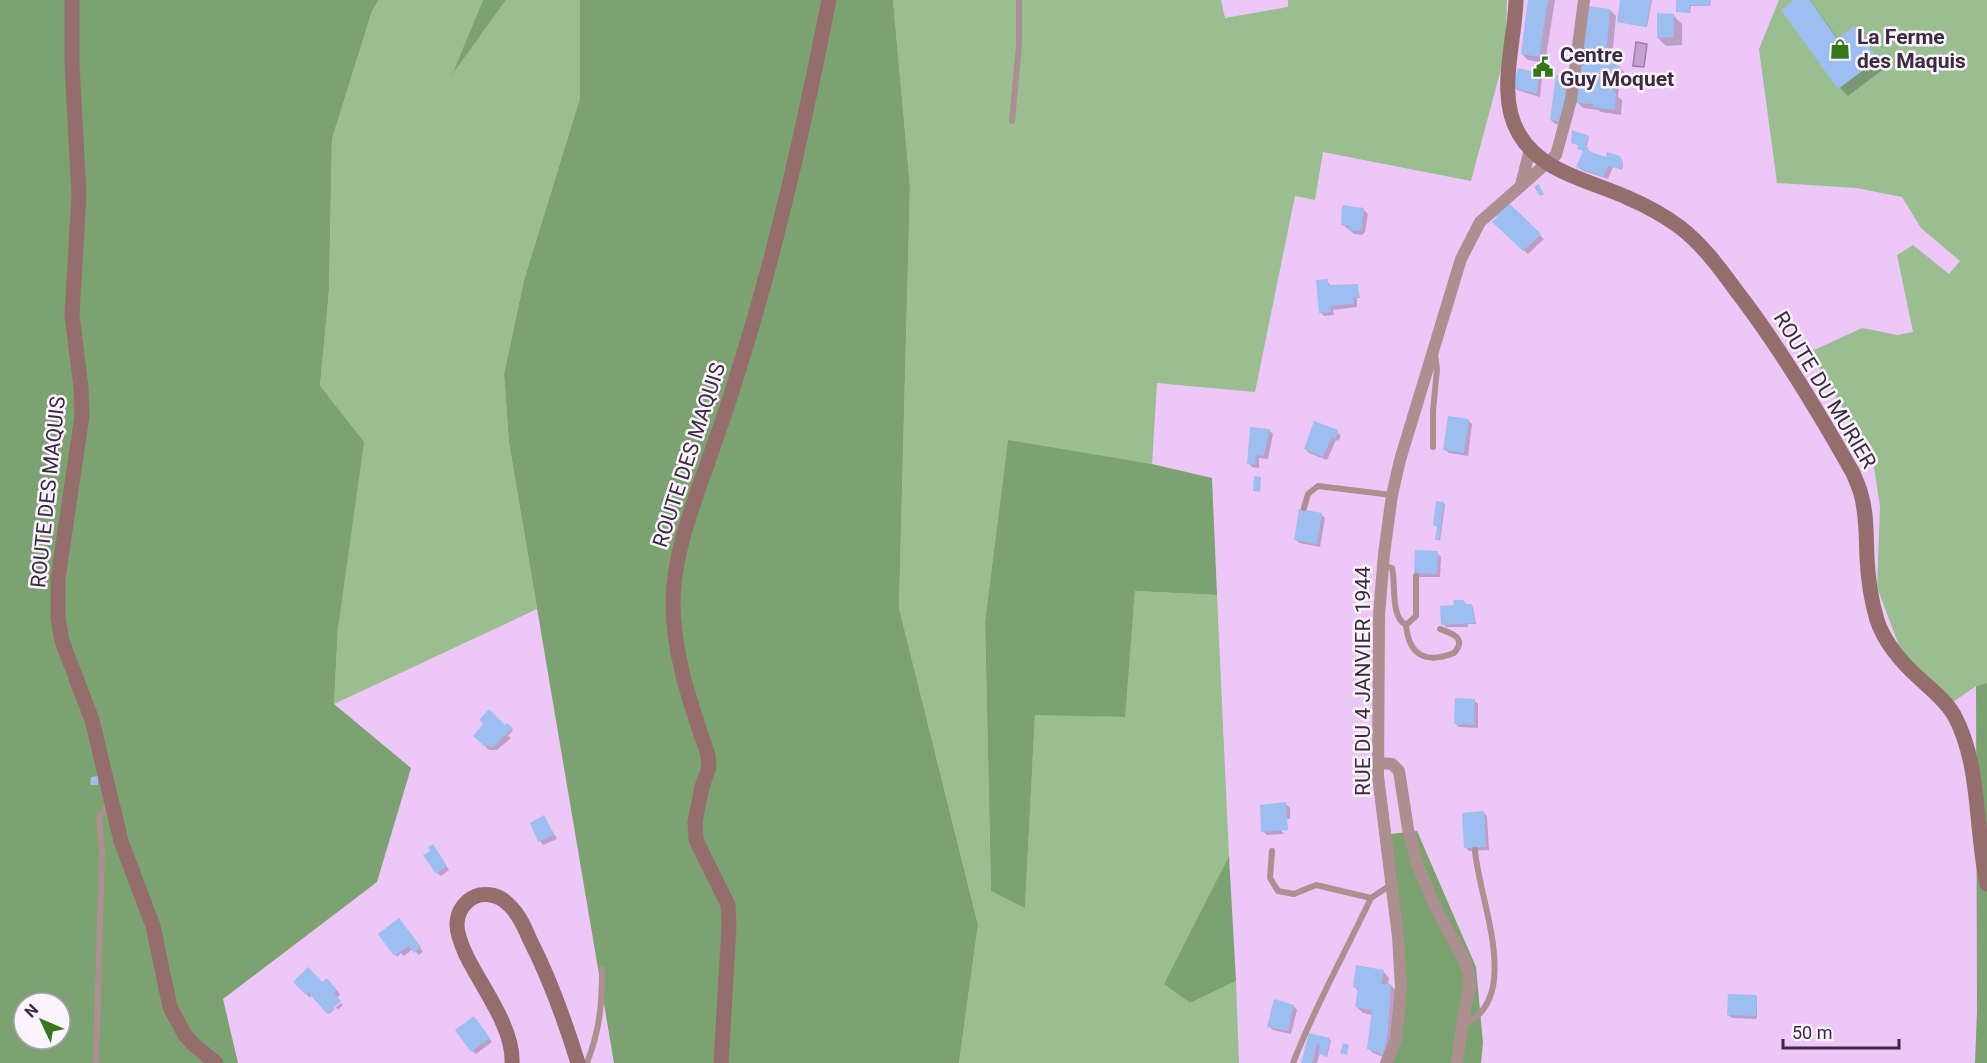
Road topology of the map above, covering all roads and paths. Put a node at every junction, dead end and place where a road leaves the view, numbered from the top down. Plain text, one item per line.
1 (72, 0) edge
2 (829, 0) edge
3 (1019, 0) edge
4 (1516, 0) edge
5 (1584, 0) edge
6 (1012, 121) dead end
7 (1530, 149) junction
8 (1547, 163) junction
9 (1521, 185) junction
10 (1433, 350) junction
11 (1433, 447) dead end
12 (1392, 495) junction
13 (1305, 508) dead end
14 (1383, 566) junction
15 (1416, 576) dead end
16 (1406, 625) junction
17 (1440, 629) dead end
18 (1380, 763) junction
19 (110, 799) junction
20 (1475, 850) dead end
21 (1272, 851) dead end
22 (1392, 884) junction
23 (1987, 884) edge
24 (1371, 898) junction
25 (602, 969) dead end
26 (1462, 1025) junction
27 (96, 1063) edge
28 (216, 1063) edge
29 (512, 1063) edge
30 (578, 1063) edge
31 (587, 1063) edge
32 (721, 1063) edge
33 (1293, 1063) edge
34 (1386, 1063) edge
35 (1457, 1063) edge

1 - 19 street, ROUTE DES MAQUIS
2 - 32 street, ROUTE DES MAQUIS
3 - 6 lane
4 - 7 street
5 - 8 street
7 - 8 street
7 - 9 street
8 - 9 street, RUE DU 4 JANVIER 1944
8 - 23 street, ROUTE DU MURIER
9 - 10 street, RUE DU 4 JANVIER 1944
10 - 11 lane
10 - 12 street, RUE DU 4 JANVIER 1944
12 - 13 lane
12 - 14 street, RUE DU 4 JANVIER 1944
14 - 16 lane
14 - 18 street, RUE DU 4 JANVIER 1944
15 - 16 lane
16 - 17 lane
18 - 22 street, RUE DU 4 JANVIER 1944
18 - 26 street
19 - 27 lane
19 - 28 street, ROUTE DES MAQUIS
20 - 26 lane
21 - 24 lane
22 - 24 lane
22 - 34 street, RUE DU 4 JANVIER 1944
24 - 33 lane
25 - 31 lane
26 - 35 street
29 - 30 street

